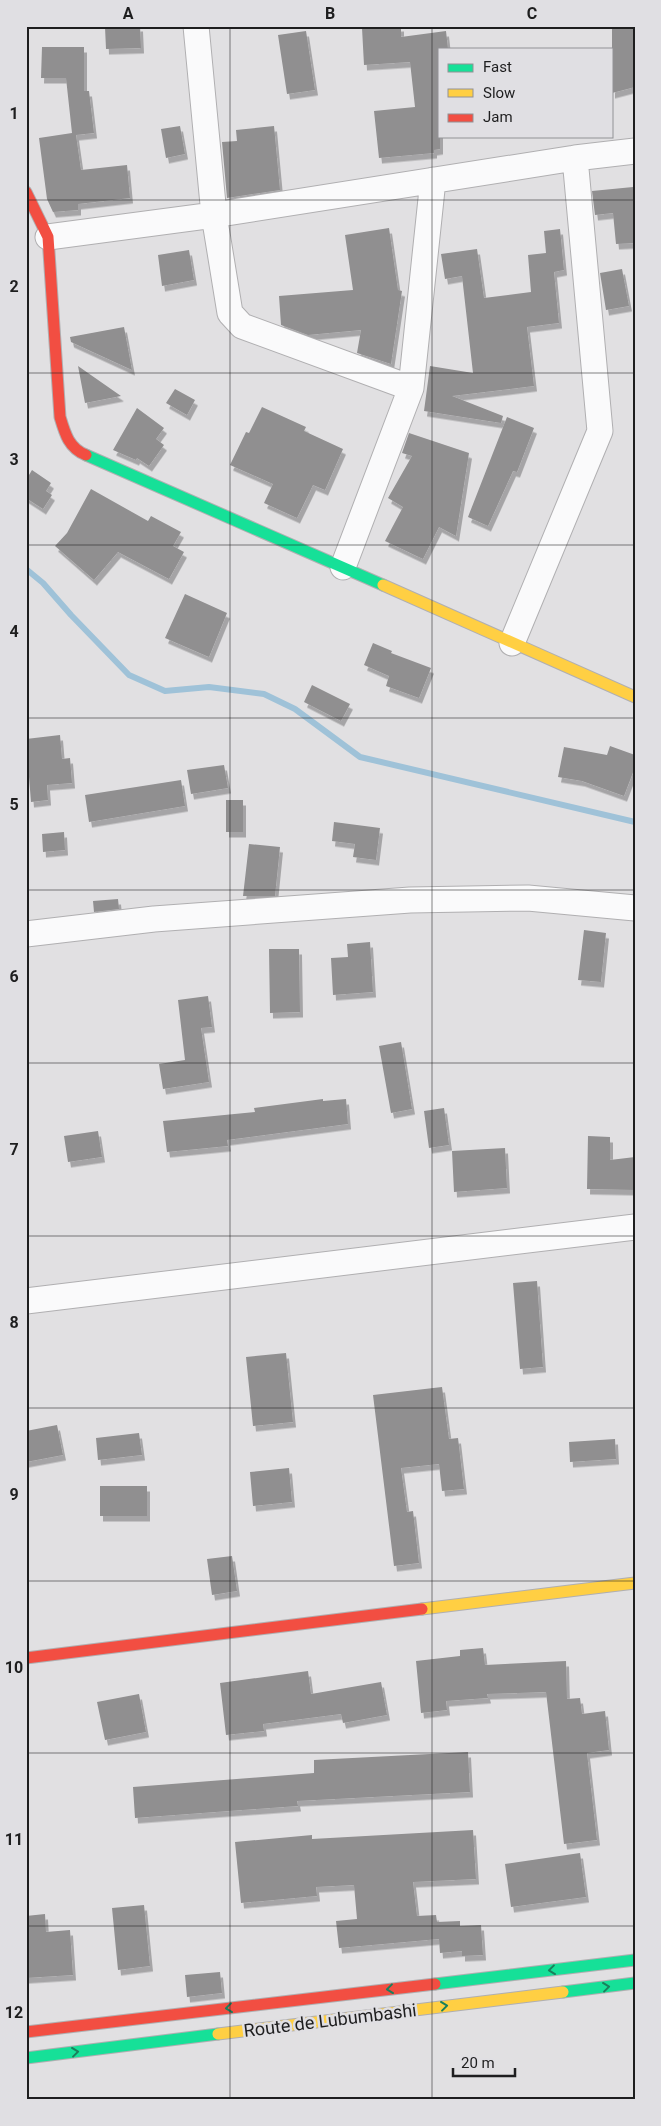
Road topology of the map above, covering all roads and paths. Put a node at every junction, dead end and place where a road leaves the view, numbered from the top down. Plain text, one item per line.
1 (196, 26) edge
2 (635, 151) edge
3 (575, 158) junction
4 (433, 180) junction
5 (29, 204) edge
6 (214, 215) junction
7 (48, 237) junction
8 (411, 388) junction
9 (343, 567) junction
10 (512, 643) junction
11 (635, 697) edge
12 (635, 908) edge
13 (26, 934) edge
14 (635, 1227) edge
15 (26, 1301) edge
16 (635, 1583) edge
17 (26, 1658) edge
18 (635, 1960) edge
19 (635, 1984) edge
20 (26, 2032) edge
21 (26, 2058) edge

1 - 6 street
2 - 3 street
3 - 4 street
3 - 10 street
4 - 6 street
4 - 8 street
5 - 7 main road
6 - 7 street
6 - 8 street
7 - 9 main road
8 - 9 street
9 - 10 main road
10 - 11 main road
12 - 13 street
14 - 15 street
16 - 17 main road
18 -> 20 main road, Route de Lubumbashi
21 -> 19 main road, Route de Lubumbashi

